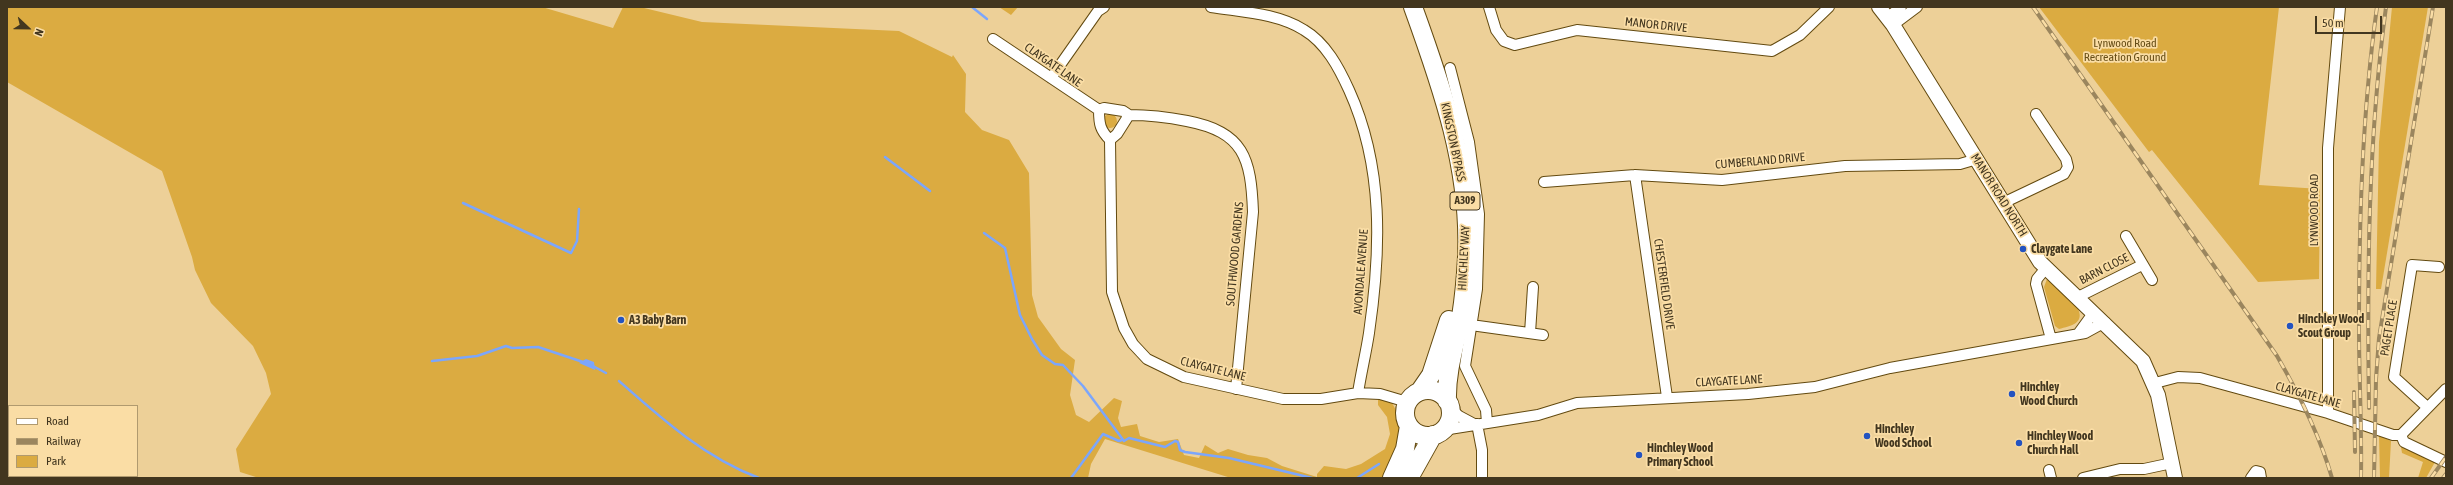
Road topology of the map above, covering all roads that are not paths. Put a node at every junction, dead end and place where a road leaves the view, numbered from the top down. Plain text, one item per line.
1 (1104, 7) edge
2 (1211, 7) edge
3 (1401, 7) edge
4 (1413, 7) edge
5 (1489, 7) edge
6 (1830, 7) edge
7 (1901, 7) edge
8 (1917, 7) edge
9 (2340, 7) edge
10 (1886, 17) edge
11 (993, 39) dead end
12 (1450, 68) dead end
13 (1051, 78) junction
14 (1099, 110) junction
15 (2036, 114) dead end
16 (1129, 115) junction
17 (1110, 140) junction
18 (1977, 159) junction
19 (1635, 175) junction
20 (1544, 182) dead end
21 (2003, 203) junction
22 (2126, 236) dead end
23 (2142, 264) junction
24 (2046, 268) junction
25 (2439, 268) dead end
26 (2152, 280) dead end
27 (1533, 287) dead end
28 (2078, 297) junction
29 (2094, 312) junction
30 (2105, 322) junction
31 (1471, 325) junction
32 (1530, 333) junction
33 (2078, 334) junction
34 (1543, 335) dead end
35 (2051, 339) junction
36 (2155, 384) junction
37 (1236, 388) junction
38 (2446, 389) edge
39 (1358, 393) junction
40 (1414, 397) junction
41 (1667, 397) junction
42 (1449, 404) junction
43 (2428, 406) junction
44 (2328, 413) junction
45 (1479, 423) junction
46 (1409, 426) junction
47 (1438, 433) junction
48 (2401, 434) junction
49 (2446, 462) edge
50 (2172, 463) junction
51 (1392, 478) edge
52 (1409, 478) edge
53 (1482, 478) edge
54 (2083, 478) edge
55 (2175, 478) edge
56 (2251, 478) edge
57 (2261, 478) edge

1 - 13 street
2 - 39 street, AVONDALE AVENUE
3 - 40 highway, KINGSTON BYPASS / A309
4 - 42 highway, KINGSTON BYPASS / A309
5 - 6 street, MANOR DRIVE
7 - 10 street
8 - 10 street
9 - 44 street, LYNWOOD ROAD
10 - 18 street, MANOR ROAD NORTH
11 - 13 street, CLAYGATE LANE
12 - 31 street, HINCHLEY WAY
13 - 14 street, CLAYGATE LANE
14 - 16 street
14 - 17 street
15 - 21 street
16 - 17 street
16 - 37 street, SOUTHWOOD GARDENS
17 - 37 street, CLAYGATE LANE
18 - 19 street, CUMBERLAND DRIVE
18 - 21 street, MANOR ROAD NORTH
19 - 20 street, CUMBERLAND DRIVE
19 - 41 street, CHESTERFIELD DRIVE
21 - 24 street, MANOR ROAD NORTH
22 - 23 street, BARN CLOSE
23 - 26 street, BARN CLOSE
23 - 28 street, BARN CLOSE
24 - 28 street, MANOR ROAD NORTH
24 - 35 street
25 - 43 street, PAGET PLACE
27 - 32 street
28 - 29 street, MANOR ROAD NORTH
29 - 30 street, MANOR ROAD NORTH
29 - 33 street
30 - 33 street, CLAYGATE LANE
30 - 36 street, MANOR ROAD NORTH
31 - 32 street
31 - 45 street, HINCHLEY WAY
32 - 34 street
33 - 35 street, CLAYGATE LANE
35 - 41 street, CLAYGATE LANE
36 - 44 street, CLAYGATE LANE
36 - 50 street, MANOR ROAD NORTH
37 - 39 street, CLAYGATE LANE
38 - 43 street
39 - 40 street, CLAYGATE LANE
40 - 42 highway
40 - 46 highway
41 - 45 street, CLAYGATE LANE
42 - 45 street
42 - 47 highway
43 - 48 street
44 - 48 street, CLAYGATE LANE
45 - 47 street, CLAYGATE LANE
45 - 53 street, HINCHLEY WAY
46 - 47 highway
46 - 51 highway
47 - 52 highway
48 - 49 street
50 - 54 street
50 - 55 street, MANOR ROAD NORTH
56 - 57 street

